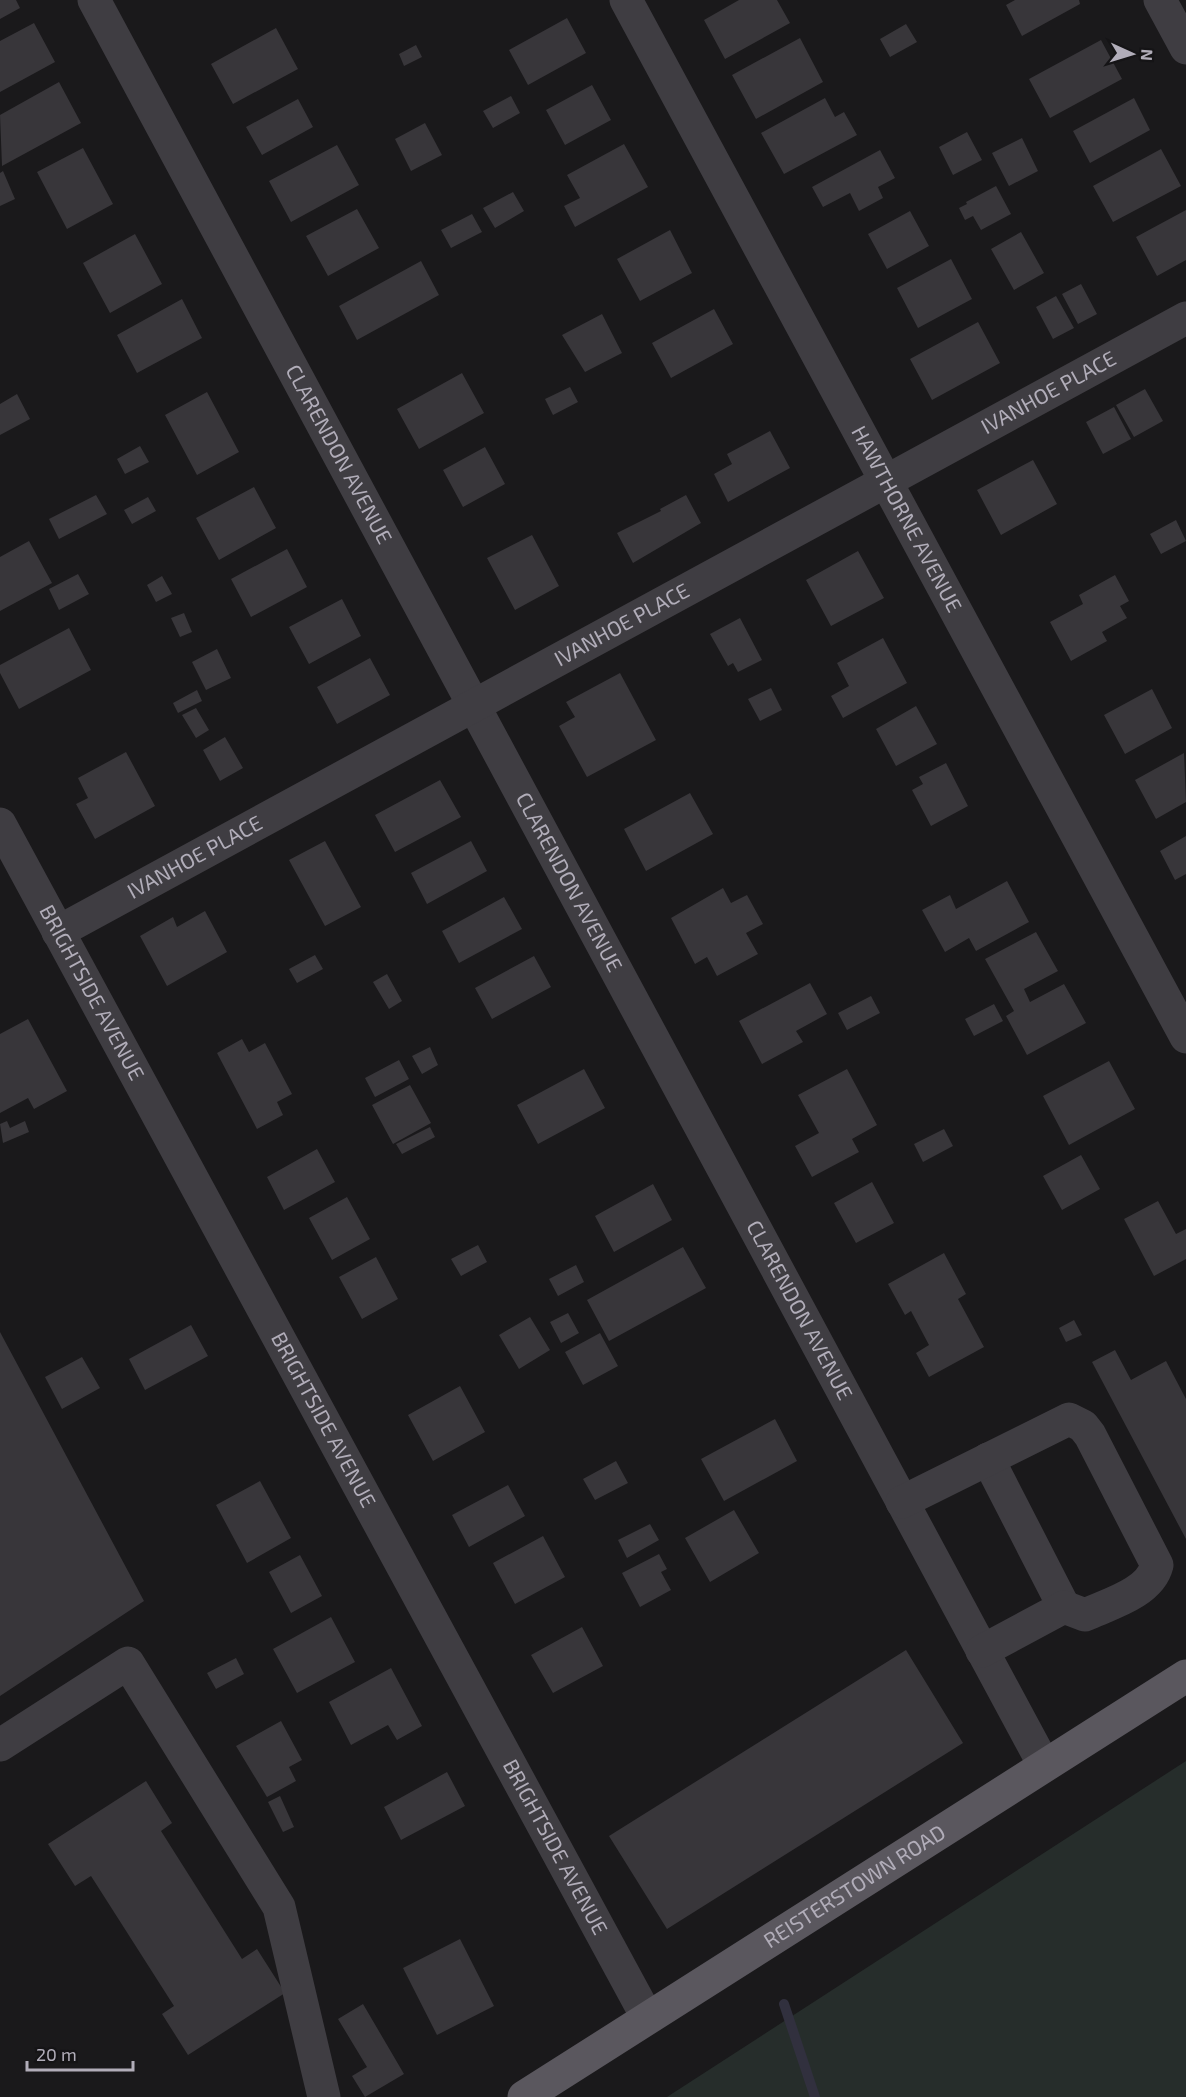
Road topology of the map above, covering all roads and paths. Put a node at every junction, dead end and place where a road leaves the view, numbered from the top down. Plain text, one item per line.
1 (94, 0) edge
2 (626, 0) edge
3 (1160, 0) edge
4 (1186, 48) edge
5 (1186, 318) edge
6 (884, 480) junction
7 (474, 705) junction
8 (0, 824) edge
9 (58, 932) junction
10 (1186, 1037) edge
11 (988, 1459) junction
12 (902, 1502) junction
13 (1064, 1607) junction
14 (982, 1651) junction
15 (1186, 1676) edge
16 (0, 1745) edge
17 (1044, 1765) junction
18 (647, 2016) junction
19 (324, 2097) edge
20 (524, 2097) edge

1 - 7 street, CLARENDON AVENUE
2 - 6 street, HAWTHORNE AVENUE
3 - 4 street
5 - 6 street, IVANHOE PLACE
6 - 7 street, IVANHOE PLACE
6 - 10 street, HAWTHORNE AVENUE
7 - 9 street, IVANHOE PLACE
7 - 12 street, CLARENDON AVENUE
8 - 9 street, BRIGHTSIDE AVENUE
9 - 18 street, BRIGHTSIDE AVENUE
11 - 12 street
11 - 13 street
11 - 13 street
12 - 14 street, CLARENDON AVENUE
13 - 14 street
14 - 17 street, CLARENDON AVENUE
15 - 17 main road, REISTERSTOWN ROAD
16 - 19 street
17 - 18 main road, REISTERSTOWN ROAD
18 - 20 main road, REISTERSTOWN ROAD

